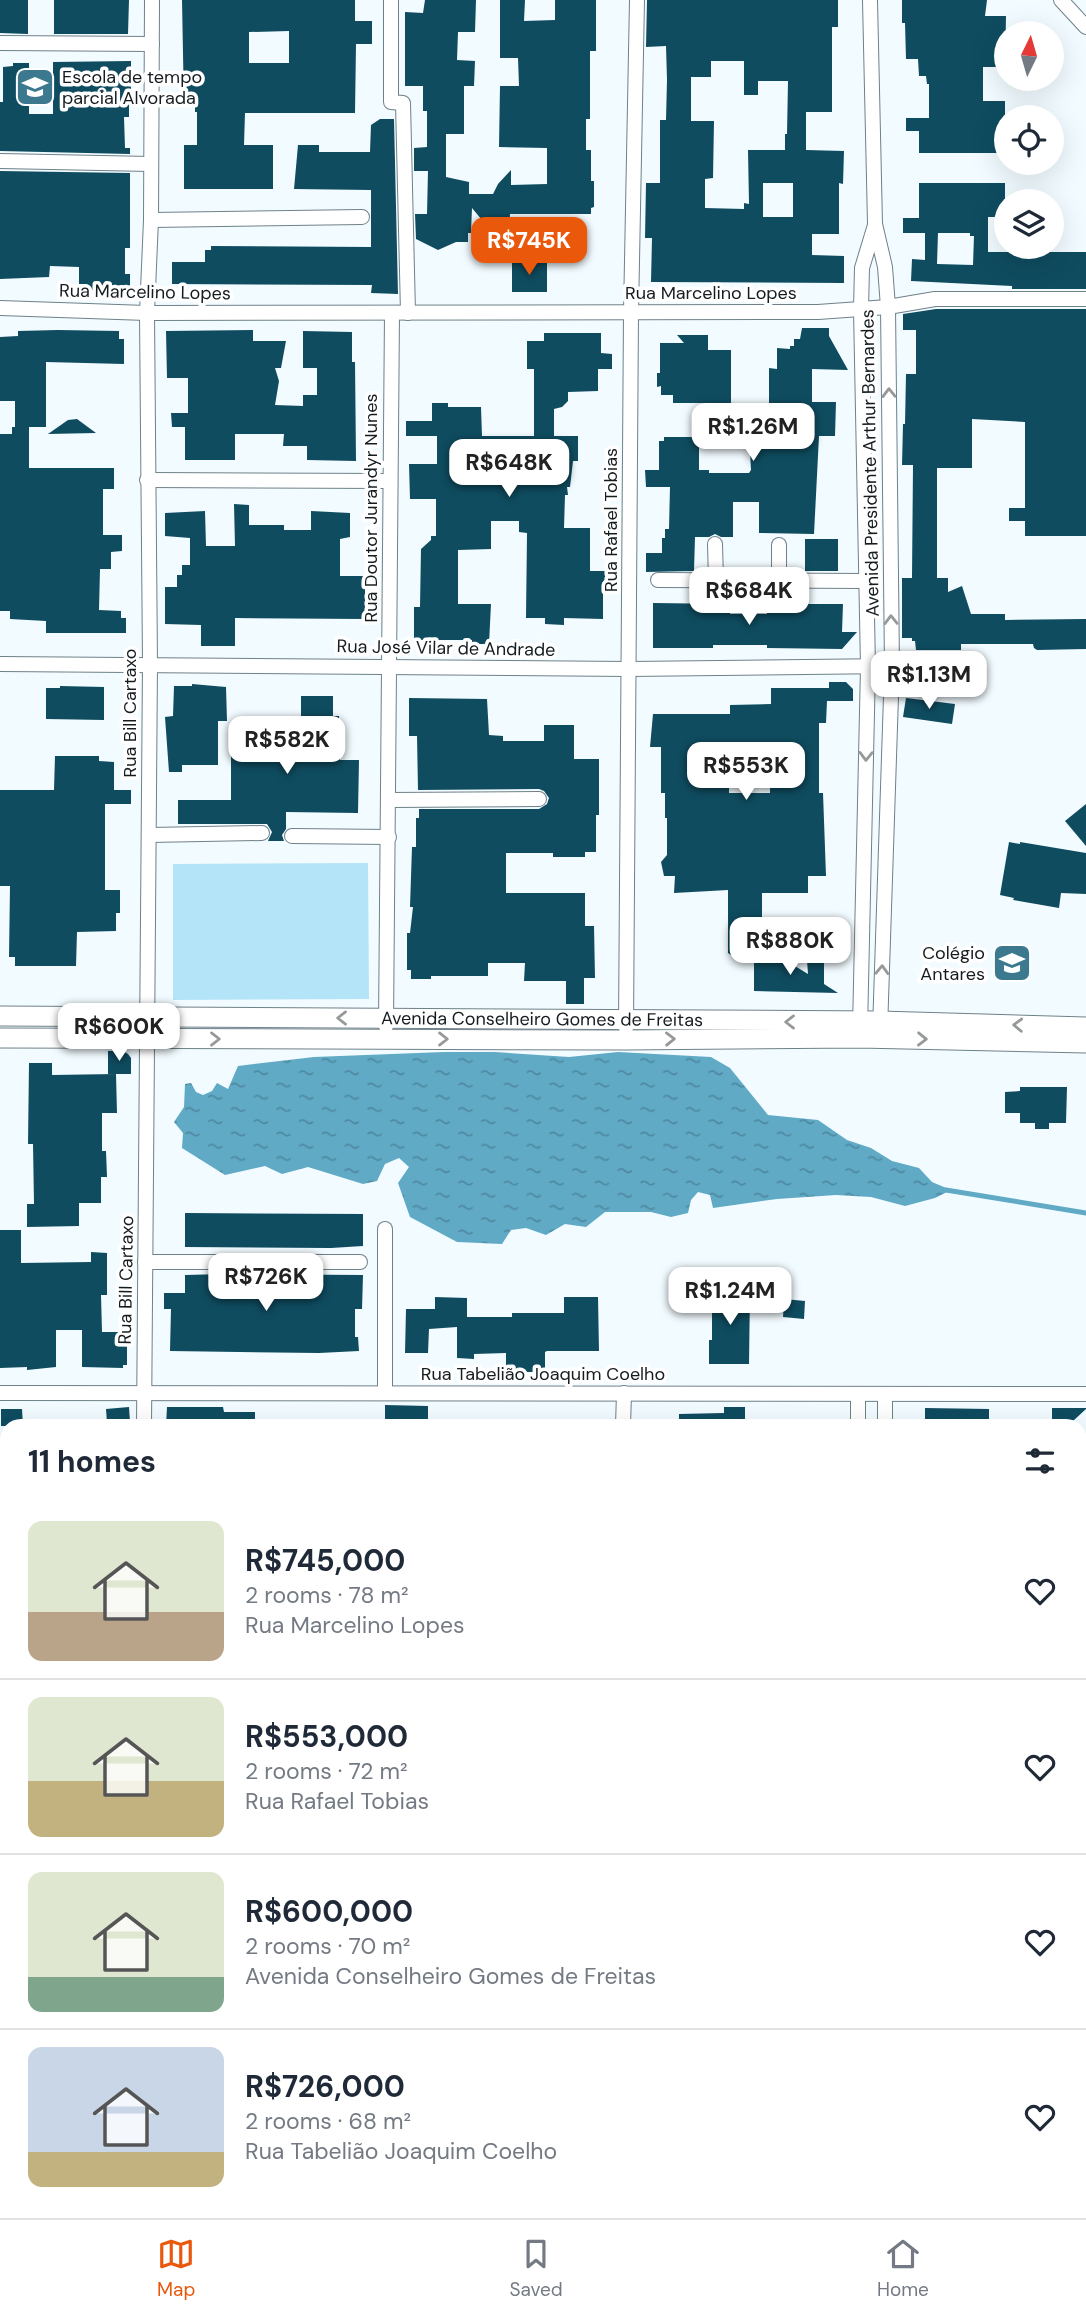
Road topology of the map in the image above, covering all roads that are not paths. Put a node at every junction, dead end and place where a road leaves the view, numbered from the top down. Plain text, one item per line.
1 (152, 0) edge
2 (391, 0) edge
3 (637, 0) edge
4 (870, 0) edge
5 (1061, 0) edge
6 (1086, 27) edge
7 (0, 43) edge
8 (152, 44) junction
9 (0, 161) edge
10 (151, 164) junction
11 (362, 217) dead end
12 (151, 220) junction
13 (875, 224) junction
14 (1086, 299) edge
15 (888, 307) junction
16 (0, 308) edge
17 (861, 309) junction
18 (147, 313) junction
19 (392, 313) junction
20 (408, 313) junction
21 (631, 313) junction
22 (147, 480) junction
23 (390, 481) junction
24 (715, 544) dead end
25 (779, 545) dead end
26 (659, 580) dead end
27 (716, 580) junction
28 (779, 580) junction
29 (866, 581) junction
30 (0, 664) edge
31 (150, 664) junction
32 (892, 666) junction
33 (390, 667) junction
34 (868, 667) junction
35 (629, 669) junction
36 (539, 799) dead end
37 (389, 800) junction
38 (262, 833) dead end
39 (149, 835) junction
40 (292, 836) dead end
41 (389, 836) junction
42 (0, 1016) edge
43 (149, 1017) junction
44 (387, 1018) junction
45 (1086, 1027) edge
46 (626, 1030) junction
47 (870, 1030) junction
48 (0, 1038) edge
49 (386, 1038) junction
50 (149, 1039) junction
51 (1086, 1043) edge
52 (385, 1229) dead end
53 (145, 1262) junction
54 (360, 1262) dead end
55 (144, 1392) junction
56 (0, 1393) edge
57 (385, 1393) junction
58 (624, 1393) junction
59 (858, 1394) junction
60 (885, 1394) junction
61 (1086, 1394) edge
62 (144, 1419) edge
63 (623, 1419) edge
64 (858, 1419) edge
65 (886, 1419) edge

1 - 8 street, Rua Bill Cartaxo
2 - 20 street
3 - 21 street, Rua Rafael Tobias
4 - 13 street, Avenida Presidente Arthur Bernardes
5 - 6 street
7 - 8 street
8 - 10 street, Rua Bill Cartaxo
9 - 10 street
10 - 12 street, Rua Bill Cartaxo
11 - 12 street
12 - 18 street, Rua Bill Cartaxo
13 - 15 street, Avenida Presidente Arthur Bernardes
13 - 17 street, Avenida Presidente Arthur Bernardes
14 - 15 street, Rua Marcelino Lopes
15 - 17 street, Rua Marcelino Lopes
32 -> 15 street, Avenida Presidente Arthur Bernardes
16 - 18 street, Rua Marcelino Lopes
17 - 21 street, Rua Marcelino Lopes
17 - 29 street, Avenida Presidente Arthur Bernardes
18 - 19 street, Rua Marcelino Lopes
18 - 22 street, Rua Bill Cartaxo
19 - 20 street, Rua Marcelino Lopes
19 - 23 street, Rua Doutor Jurandyr Nunes
20 - 21 street, Rua Marcelino Lopes
21 - 35 street, Rua Rafael Tobias
22 - 23 street
22 - 31 street, Rua Bill Cartaxo
23 - 33 street, Rua Doutor Jurandyr Nunes
24 - 27 street
25 - 28 street
26 - 27 street
27 - 28 street
28 - 29 street
29 - 34 street, Avenida Presidente Arthur Bernardes
30 - 31 street, Rua José Vilar de Andrade
31 - 33 street, Rua José Vilar de Andrade
31 - 39 street, Rua Bill Cartaxo
32 - 34 street, Rua José Vilar de Andrade
47 -> 32 street, Avenida Presidente Arthur Bernardes
33 - 35 street, Rua José Vilar de Andrade
33 - 37 street, Rua Doutor Jurandyr Nunes
34 - 35 street, Rua José Vilar de Andrade
34 -> 47 street, Avenida Presidente Arthur Bernardes
35 - 46 street, Rua Rafael Tobias
36 - 37 street
37 - 41 street, Rua Doutor Jurandyr Nunes
38 - 39 street
39 - 43 street, Rua Bill Cartaxo
40 - 41 street
41 - 44 street, Rua Doutor Jurandyr Nunes
42 - 43 street, Avenida Conselheiro Gomes de Freitas
44 -> 43 street, Avenida Conselheiro Gomes de Freitas
43 - 50 street, Rua Bill Cartaxo
44 - 46 street, Avenida Conselheiro Gomes de Freitas
44 - 49 street, Rua Doutor Jurandyr Nunes
45 -> 47 street, Avenida Conselheiro Gomes de Freitas
46 - 47 street, Avenida Conselheiro Gomes de Freitas
49 -> 46 street, Avenida Conselheiro Gomes de Freitas
47 -> 51 street, Avenida Conselheiro Gomes de Freitas
48 - 50 street, Avenida Conselheiro Gomes de Freitas
50 -> 49 street, Avenida Conselheiro Gomes de Freitas
50 - 53 street, Rua Bill Cartaxo
52 - 57 street
53 - 54 street
53 - 55 street, Rua Bill Cartaxo
55 - 56 street, Rua Tabelião Joaquim Coelho
55 - 57 street, Rua Tabelião Joaquim Coelho
55 - 62 street, Rua Bill Cartaxo
57 - 58 street, Rua Tabelião Joaquim Coelho
58 - 59 street, Rua Tabelião Joaquim Coelho
58 - 63 street
59 - 60 street, Rua Tabelião Joaquim Coelho
59 - 64 street
60 - 61 street, Rua Tabelião Joaquim Coelho
60 - 65 street

